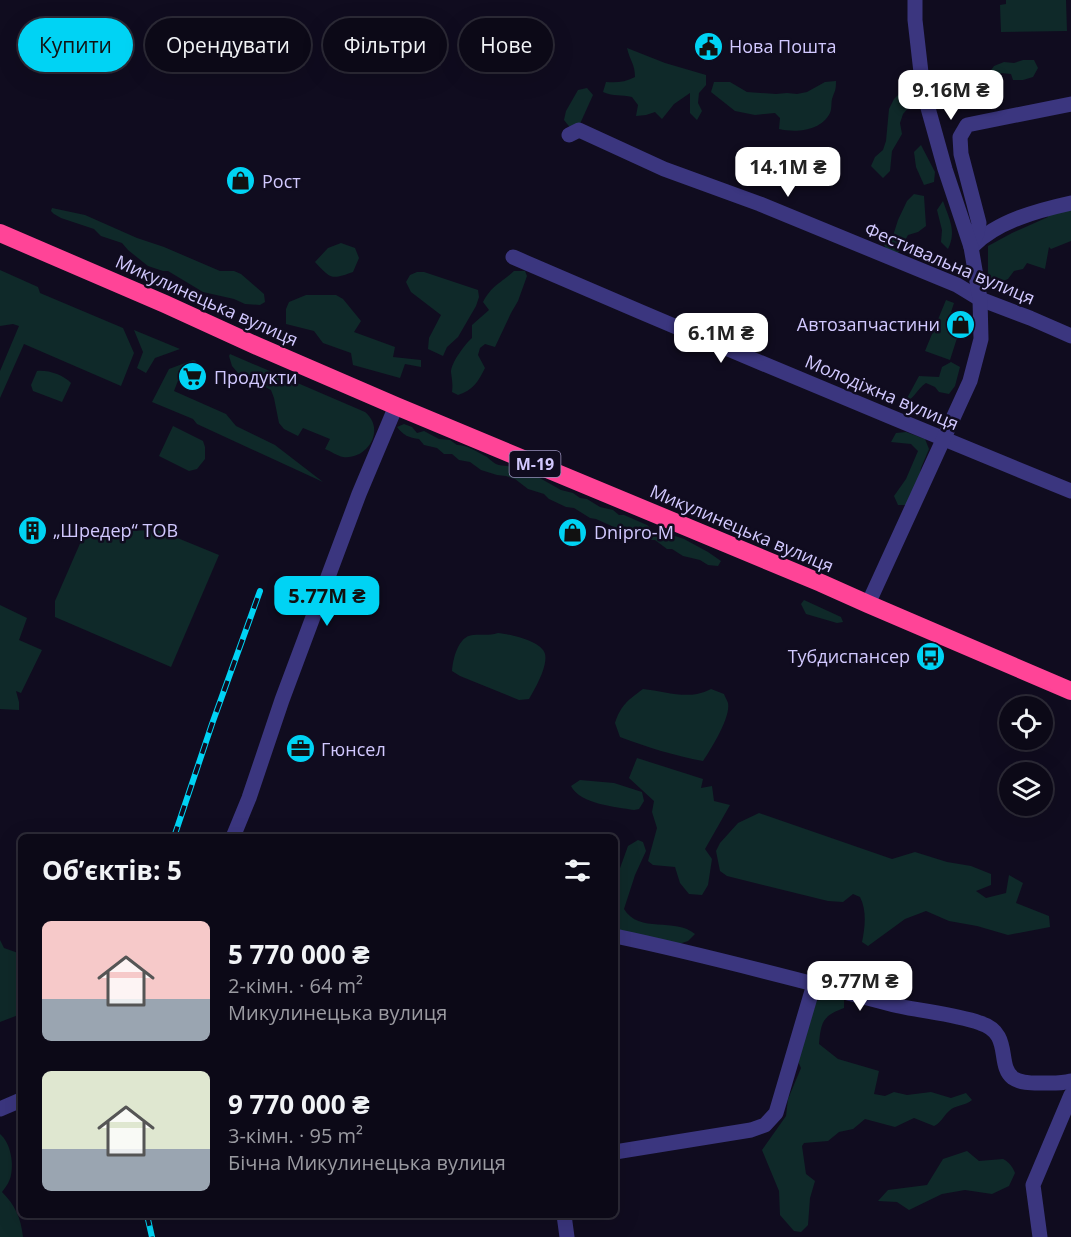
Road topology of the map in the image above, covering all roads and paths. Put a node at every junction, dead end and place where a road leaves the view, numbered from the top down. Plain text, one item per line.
1 (915, 0) edge
2 (1071, 104) edge
3 (574, 132) dead end
4 (1071, 203) edge
5 (0, 233) edge
6 (971, 247) junction
7 (513, 257) dead end
8 (980, 299) junction
9 (1071, 336) edge
10 (396, 406) junction
11 (943, 439) junction
12 (1071, 491) edge
13 (868, 604) junction
14 (1071, 691) edge
15 (234, 834) edge
16 (618, 937) edge
17 (814, 984) junction
18 (1071, 1081) edge
19 (1071, 1095) edge
20 (18, 1101) edge
21 (0, 1109) edge
22 (618, 1152) edge
23 (564, 1218) edge
24 (567, 1237) edge
25 (1040, 1237) edge

1 - 6 street
2 - 6 street
3 - 8 street, Фестивальна вулиця
4 - 6 street
5 - 10 highway, Микулинецька вулиця / М-19
6 - 8 street
7 - 11 street, Молодіжна вулиця
8 - 9 street, Фестивальна вулиця
8 - 11 street
10 - 13 highway, Микулинецька вулиця / М-19
10 - 15 street
11 - 12 street, Молодіжна вулиця
11 - 13 street
13 - 14 highway, Микулинецька вулиця / М-19
16 - 17 street
17 - 18 street
17 - 22 street
19 - 25 street
20 - 21 street
23 - 24 street

